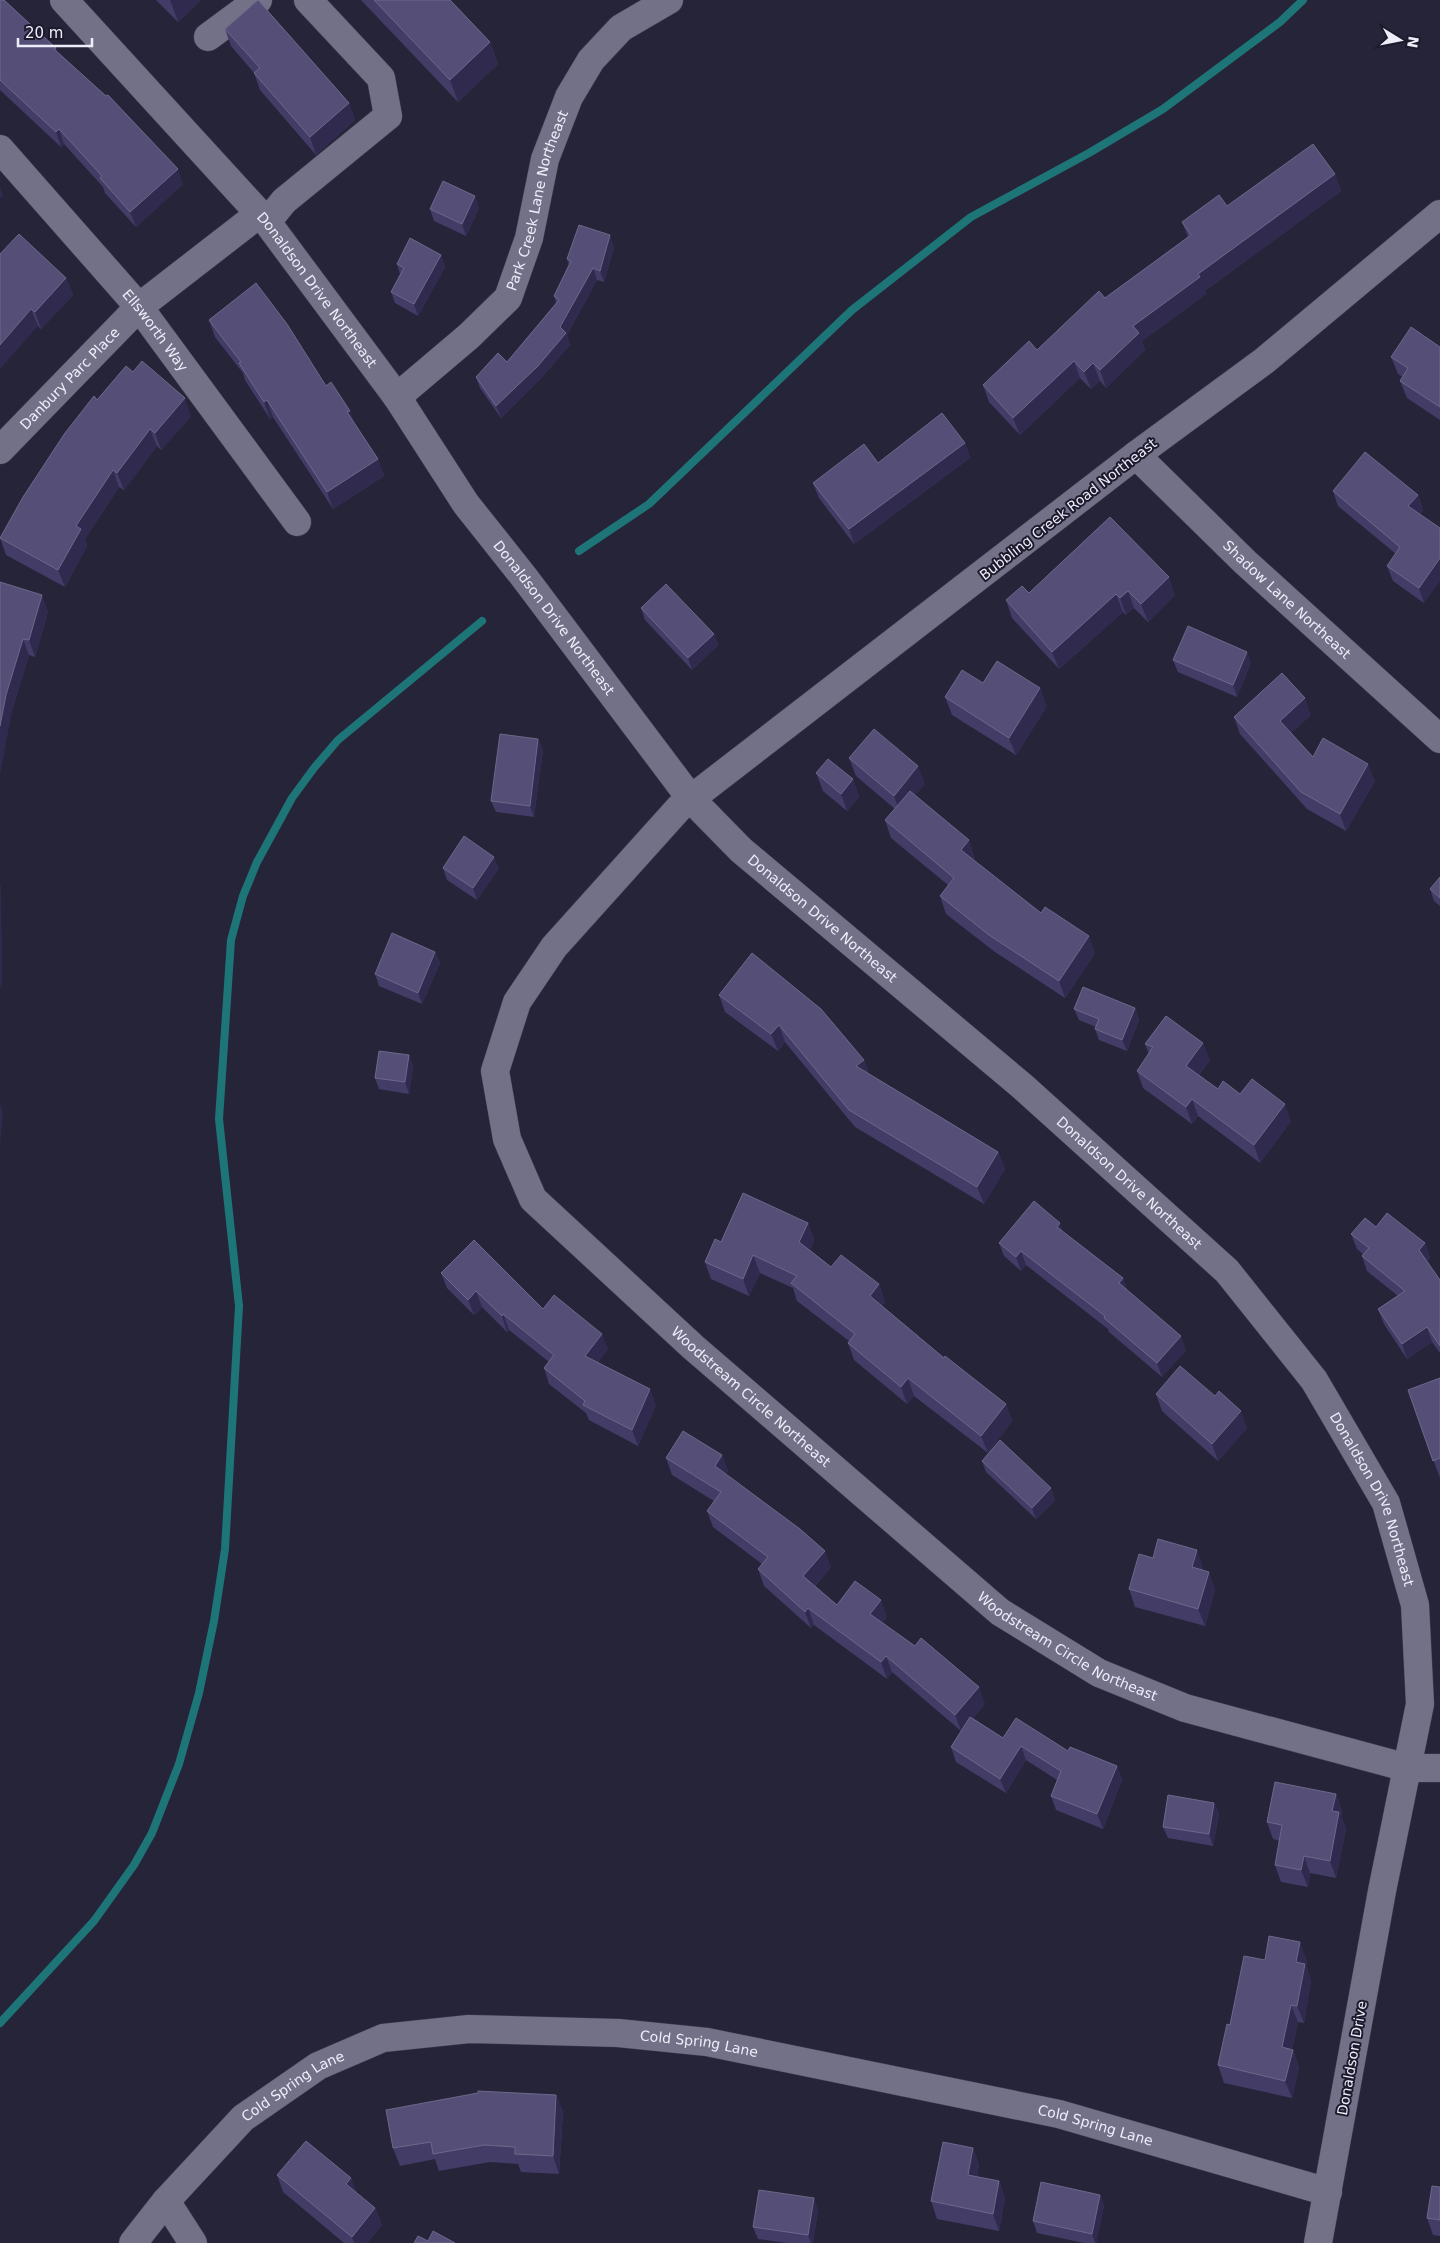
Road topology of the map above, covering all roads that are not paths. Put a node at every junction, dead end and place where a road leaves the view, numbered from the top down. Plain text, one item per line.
1 (64, 0) edge
2 (258, 0) edge
3 (308, 0) edge
4 (669, 0) edge
5 (208, 37) dead end
6 (0, 149) edge
7 (1440, 214) edge
8 (263, 218) junction
9 (139, 307) junction
10 (397, 397) junction
11 (0, 450) edge
12 (1136, 455) junction
13 (297, 522) dead end
14 (1440, 739) edge
15 (692, 799) junction
16 (1408, 1768) junction
17 (1440, 1768) edge
18 (1386, 1873) joint
19 (1328, 2192) junction
20 (166, 2201) junction
21 (133, 2243) edge
22 (193, 2243) edge
23 (1318, 2243) edge

1 - 8 street, Donaldson Drive Northeast
2 - 5 street
3 - 8 street, Danbury Parc Place
4 - 10 street, Park Creek Lane Northeast
6 - 9 street, Ellsworth Way
7 - 12 street, Bubbling Creek Road Northeast
8 - 9 street, Danbury Parc Place
8 - 10 street, Donaldson Drive Northeast
9 - 11 street, Danbury Parc Place
9 - 13 street, Ellsworth Way
10 - 15 street, Donaldson Drive Northeast
12 - 14 street, Shadow Lane Northeast
12 - 15 street, Bubbling Creek Road Northeast
15 - 16 street, Donaldson Drive Northeast
15 - 16 street, Woodstream Circle Northeast
16 - 17 street, Woodstream Circle Northeast
16 - 18 street, Donaldson Drive Northeast
18 - 19 street, Donaldson Drive
19 - 20 street, Cold Spring Lane
19 - 23 street, Donaldson Drive
20 - 21 street, Cold Spring Lane
20 - 22 street

